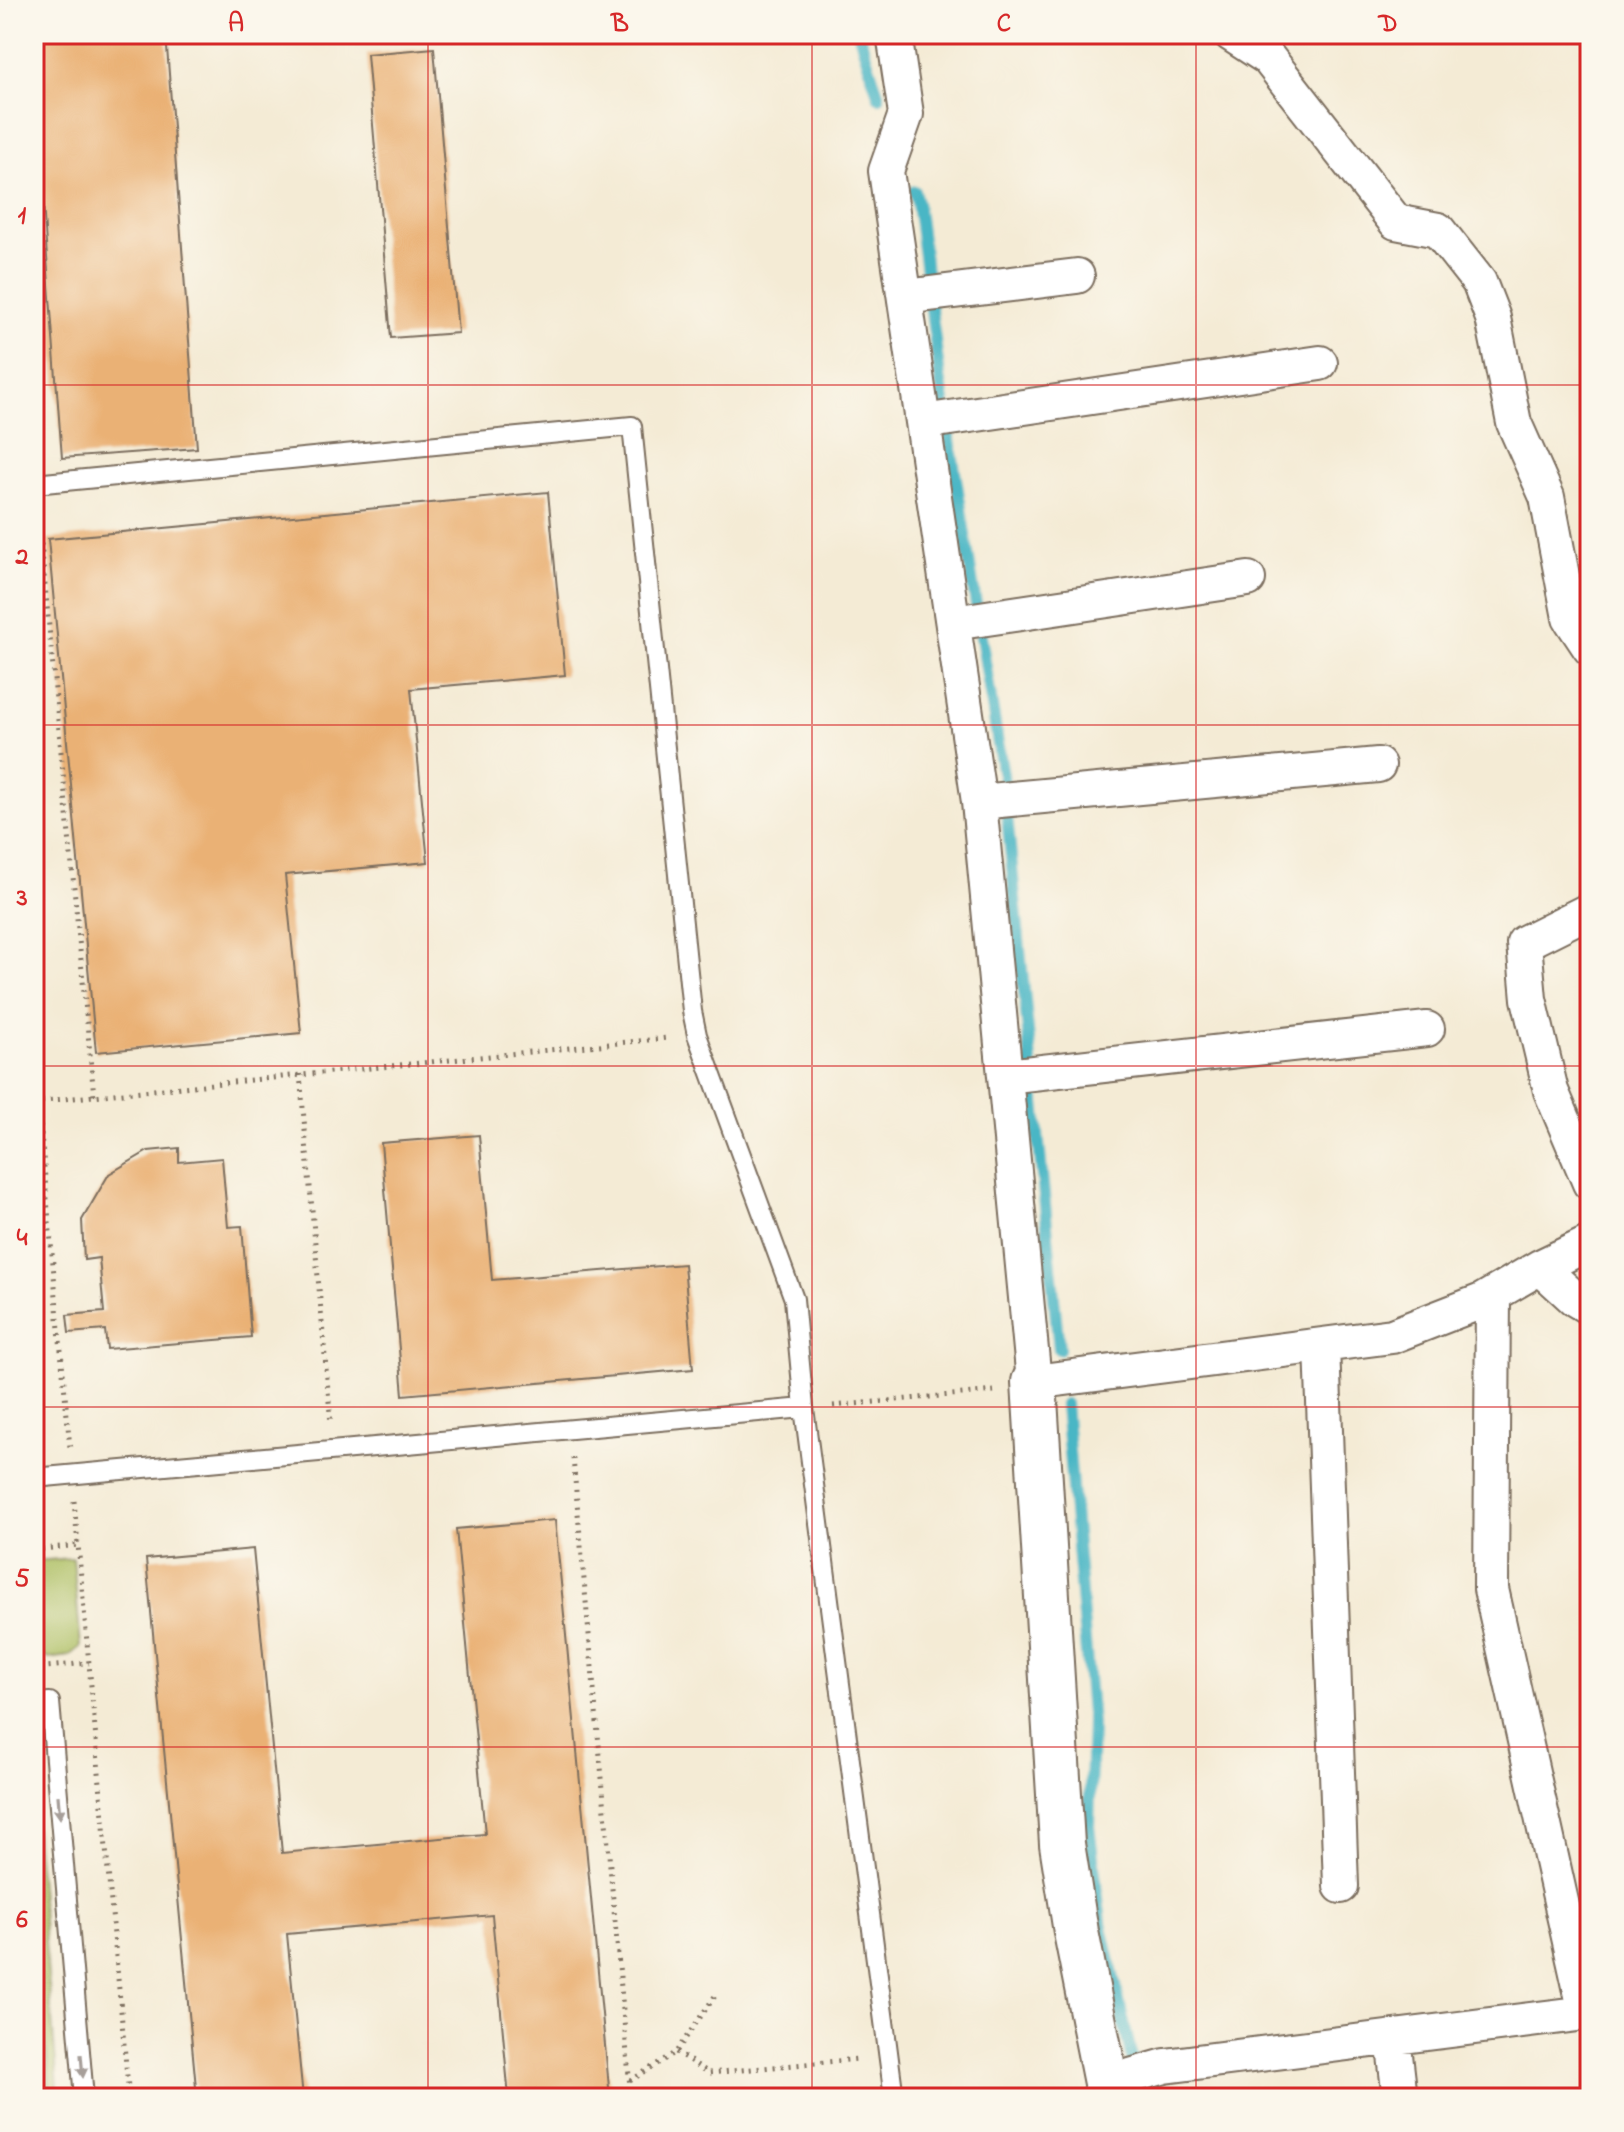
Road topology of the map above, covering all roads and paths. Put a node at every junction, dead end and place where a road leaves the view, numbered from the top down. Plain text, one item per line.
1 (894, 34) edge
2 (1231, 34) edge
3 (1077, 276) dead end
4 (922, 295) junction
5 (1320, 363) dead end
6 (938, 420) junction
7 (34, 473) edge
8 (34, 484) edge
9 (1248, 579) dead end
10 (970, 620) junction
11 (1590, 648) edge
12 (1378, 765) dead end
13 (996, 801) junction
14 (1590, 910) edge
15 (1427, 1029) dead end
16 (697, 1035) junction
17 (300, 1074) junction
18 (1023, 1074) junction
19 (94, 1096) junction
20 (36, 1102) edge
21 (1590, 1183) edge
22 (1590, 1243) edge
23 (1540, 1267) junction
24 (1493, 1295) junction
25 (1590, 1308) edge
26 (1322, 1345) junction
27 (1034, 1385) junction
28 (804, 1408) junction
29 (571, 1429) junction
30 (334, 1450) junction
31 (72, 1474) junction
32 (34, 1478) edge
33 (78, 1545) junction
34 (34, 1550) edge
35 (34, 1661) edge
36 (89, 1663) junction
37 (34, 1703) edge
38 (1341, 1886) dead end
39 (715, 1996) dead end
40 (1588, 2012) edge
41 (1393, 2038) junction
42 (676, 2052) junction
43 (888, 2057) junction
44 (630, 2081) junction
45 (1121, 2082) edge
46 (84, 2098) edge
47 (129, 2098) edge
48 (631, 2098) edge
49 (894, 2098) edge
50 (1400, 2098) edge

1 - 4 street
2 - 11 street
3 - 4 street
4 - 6 street
5 - 6 street
6 - 10 street
7 - 8 lane
8 - 16 lane
8 - 19 path
9 - 10 street
10 - 13 street
12 - 13 street
13 - 18 street
14 - 21 street
15 - 18 street
16 - 17 path
16 - 28 lane
17 - 19 path
17 - 30 path
18 - 27 street
19 - 20 path
20 - 31 path
22 - 23 street
23 - 24 street
23 - 25 street
24 - 26 street
24 - 40 street
26 - 27 street
26 - 38 street
27 - 28 path
27 - 45 street
28 - 29 lane
28 - 43 lane
29 - 30 lane
29 - 44 path
30 - 31 lane
31 - 32 lane
31 - 33 path
33 - 34 path
33 - 36 path
35 - 36 path
36 - 47 path
37 -> 46 lane
39 - 42 path
40 - 41 street
41 - 45 street
41 - 50 street
42 - 43 path
42 - 44 path
43 - 49 lane
44 - 48 path

